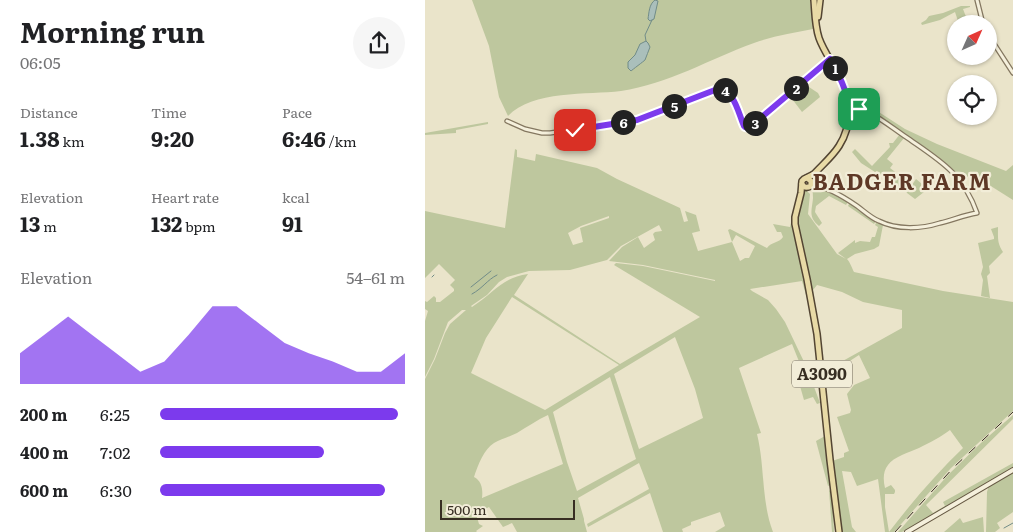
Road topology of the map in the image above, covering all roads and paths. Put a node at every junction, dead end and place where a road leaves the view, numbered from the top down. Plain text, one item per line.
1 (814, 0) edge
2 (820, 0) edge
3 (977, 0) edge
4 (981, 15) edge
5 (823, 48) junction
6 (997, 48) edge
7 (830, 59) junction
8 (1013, 73) edge
9 (849, 109) junction
10 (507, 121) dead end
11 (809, 182) junction
12 (801, 193) junction
13 (1013, 470) edge
14 (837, 532) edge
15 (907, 532) edge

1 - 5 main road
2 - 5 main road
3 - 4 street
5 - 7 main road
6 - 8 street
7 - 9 main road
7 - 10 street
9 - 11 main road
9 - 11 street
11 - 12 main road
11 - 12 main road, A3090
12 - 14 main road, A3090
13 - 15 main road

